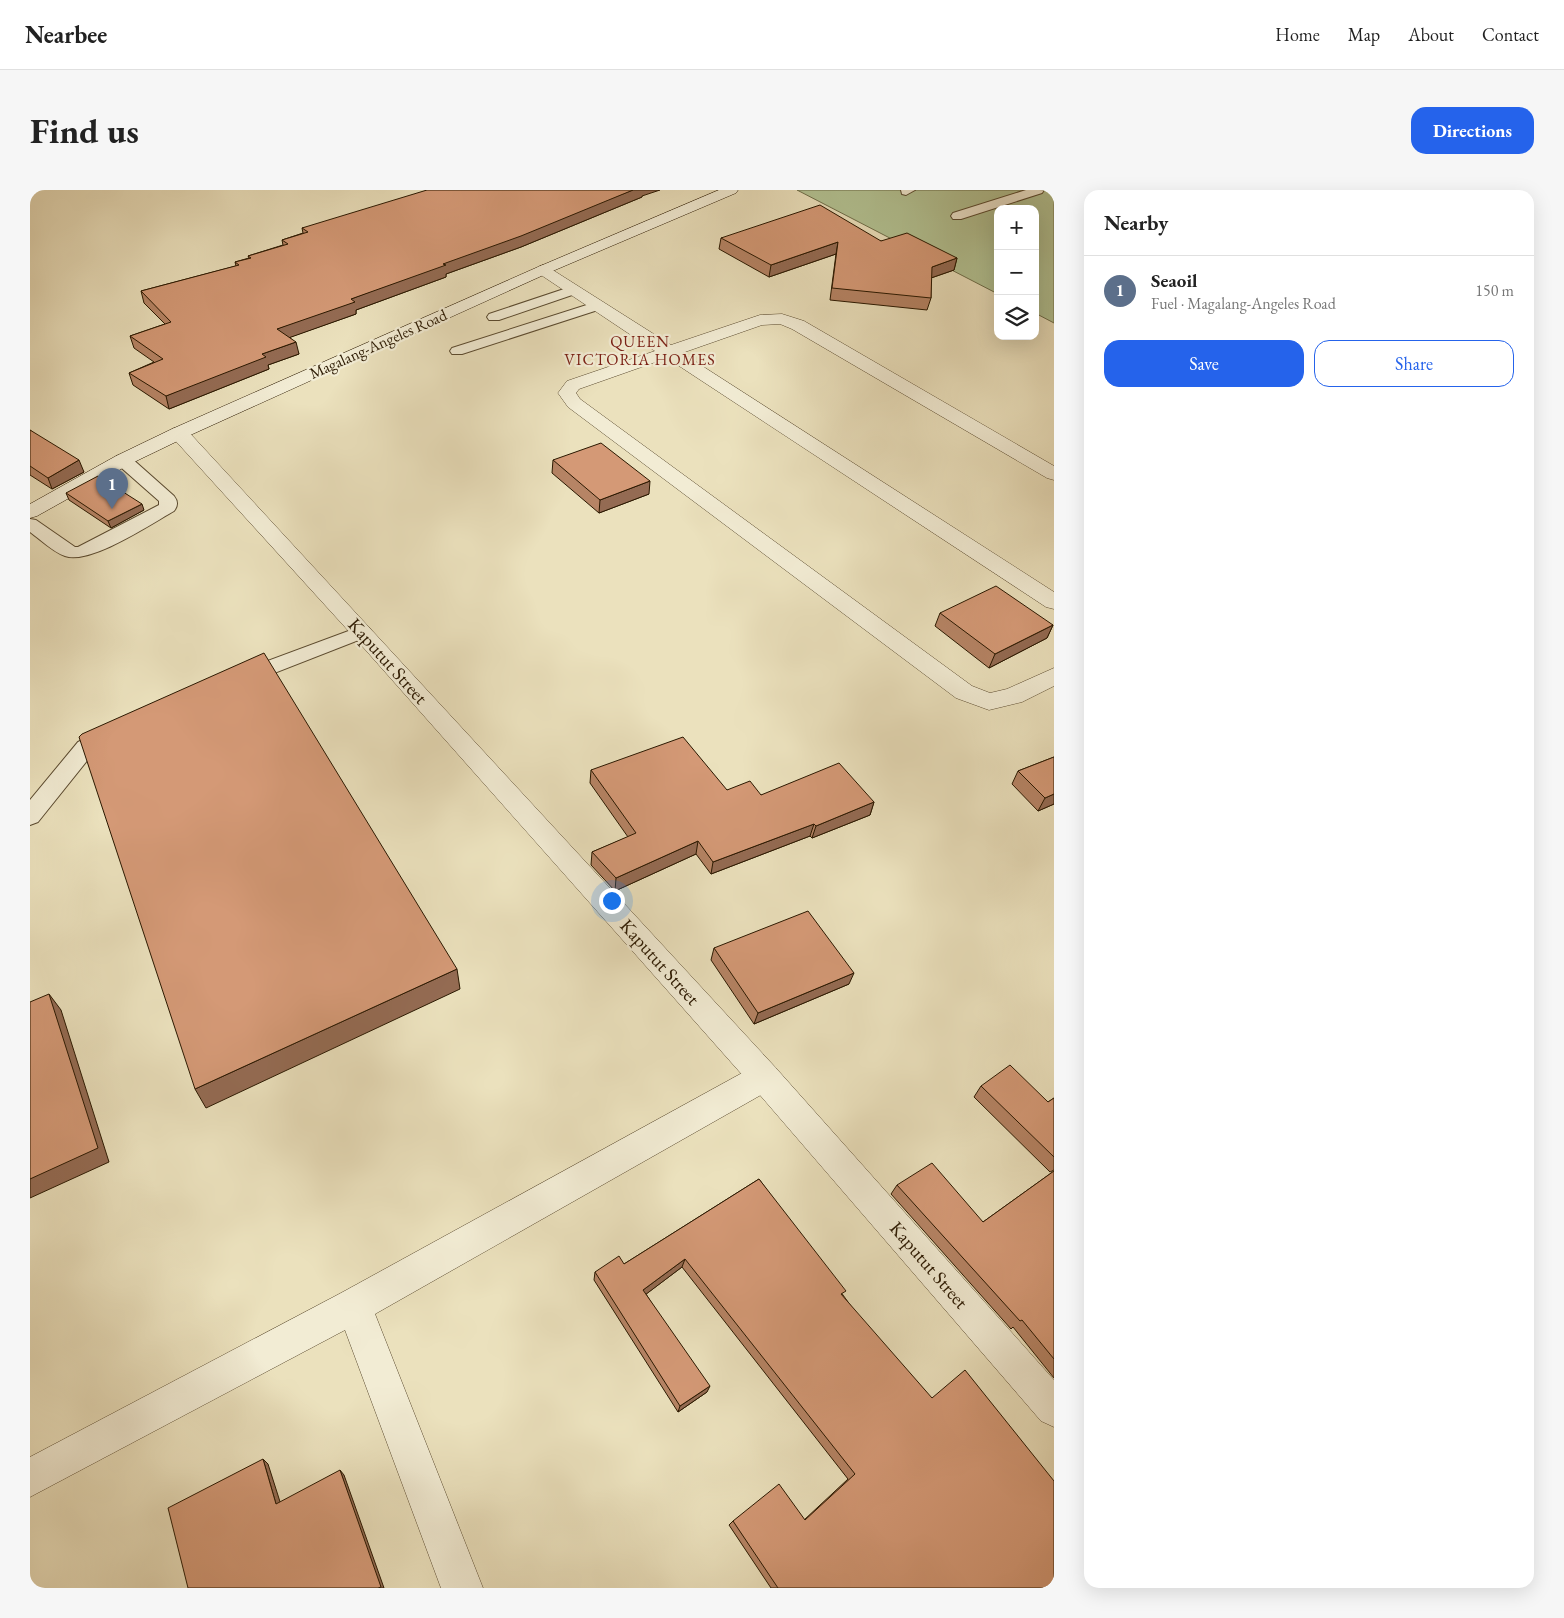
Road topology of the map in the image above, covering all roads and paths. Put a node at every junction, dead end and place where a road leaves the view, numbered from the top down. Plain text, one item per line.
1 (731, 190) edge
2 (1038, 190) edge
3 (957, 216) dead end
4 (543, 270) junction
5 (573, 290) junction
6 (596, 306) junction
7 (494, 316) dead end
8 (457, 351) dead end
9 (669, 353) junction
10 (179, 433) junction
11 (123, 460) junction
12 (1054, 474) edge
13 (30, 512) edge
14 (30, 524) edge
15 (1054, 602) edge
16 (362, 632) junction
17 (1054, 676) edge
18 (220, 686) edge
19 (131, 726) edge
20 (30, 816) edge
21 (764, 1077) junction
22 (354, 1306) junction
23 (1054, 1408) edge
24 (30, 1478) edge
25 (462, 1588) edge

1 - 4 street, Magalang-Angeles Road
2 - 3 lane
4 - 5 street
4 - 10 street, Magalang-Angeles Road
5 - 6 street
5 - 7 lane
6 - 8 lane
6 - 9 street
9 - 12 street
9 - 15 street
9 - 17 street
10 - 11 street, Magalang-Angeles Road
10 - 16 street, Kaputut Street
11 - 13 street, Magalang-Angeles Road
11 - 14 lane
16 - 18 lane
16 - 21 street, Kaputut Street
19 - 20 lane
21 - 22 street
21 - 23 street, Kaputut Street
22 - 24 street
22 - 25 street

